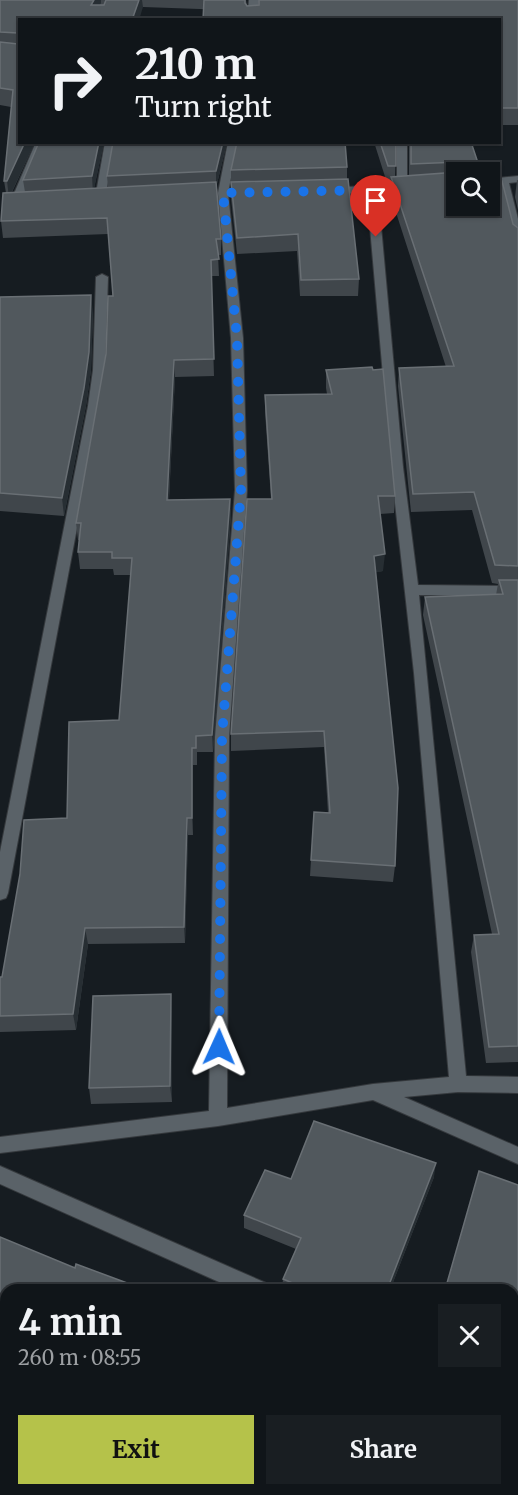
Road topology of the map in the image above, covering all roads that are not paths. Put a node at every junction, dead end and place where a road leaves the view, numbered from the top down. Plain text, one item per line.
1 (254, 0) edge
2 (252, 18) edge
3 (40, 144) edge
4 (110, 144) edge
5 (233, 144) edge
6 (402, 144) edge
7 (518, 179) edge
8 (502, 181) joint
9 (424, 185) edge
10 (402, 186) junction
11 (372, 190) junction
12 (315, 191) edge
13 (100, 199) edge
14 (0, 204) edge
15 (518, 241) edge
16 (102, 276) dead end
17 (412, 590) junction
18 (518, 591) edge
19 (0, 893) edge
20 (458, 1084) junction
21 (518, 1085) edge
22 (373, 1092) junction
23 (218, 1118) junction
24 (0, 1145) edge
25 (518, 1156) edge
26 (0, 1176) edge
27 (245, 1284) edge

1 - 2 street
3 - 14 street
4 - 13 street
5 - 23 street
6 - 10 street
7 - 8 street
8 - 15 street
9 - 10 street
10 - 11 street
11 - 12 street
11 - 17 street
16 - 19 street
17 - 18 street
17 - 20 street
20 - 21 street
20 - 22 street
22 - 23 street
22 - 25 street
23 - 24 street
26 - 27 street

